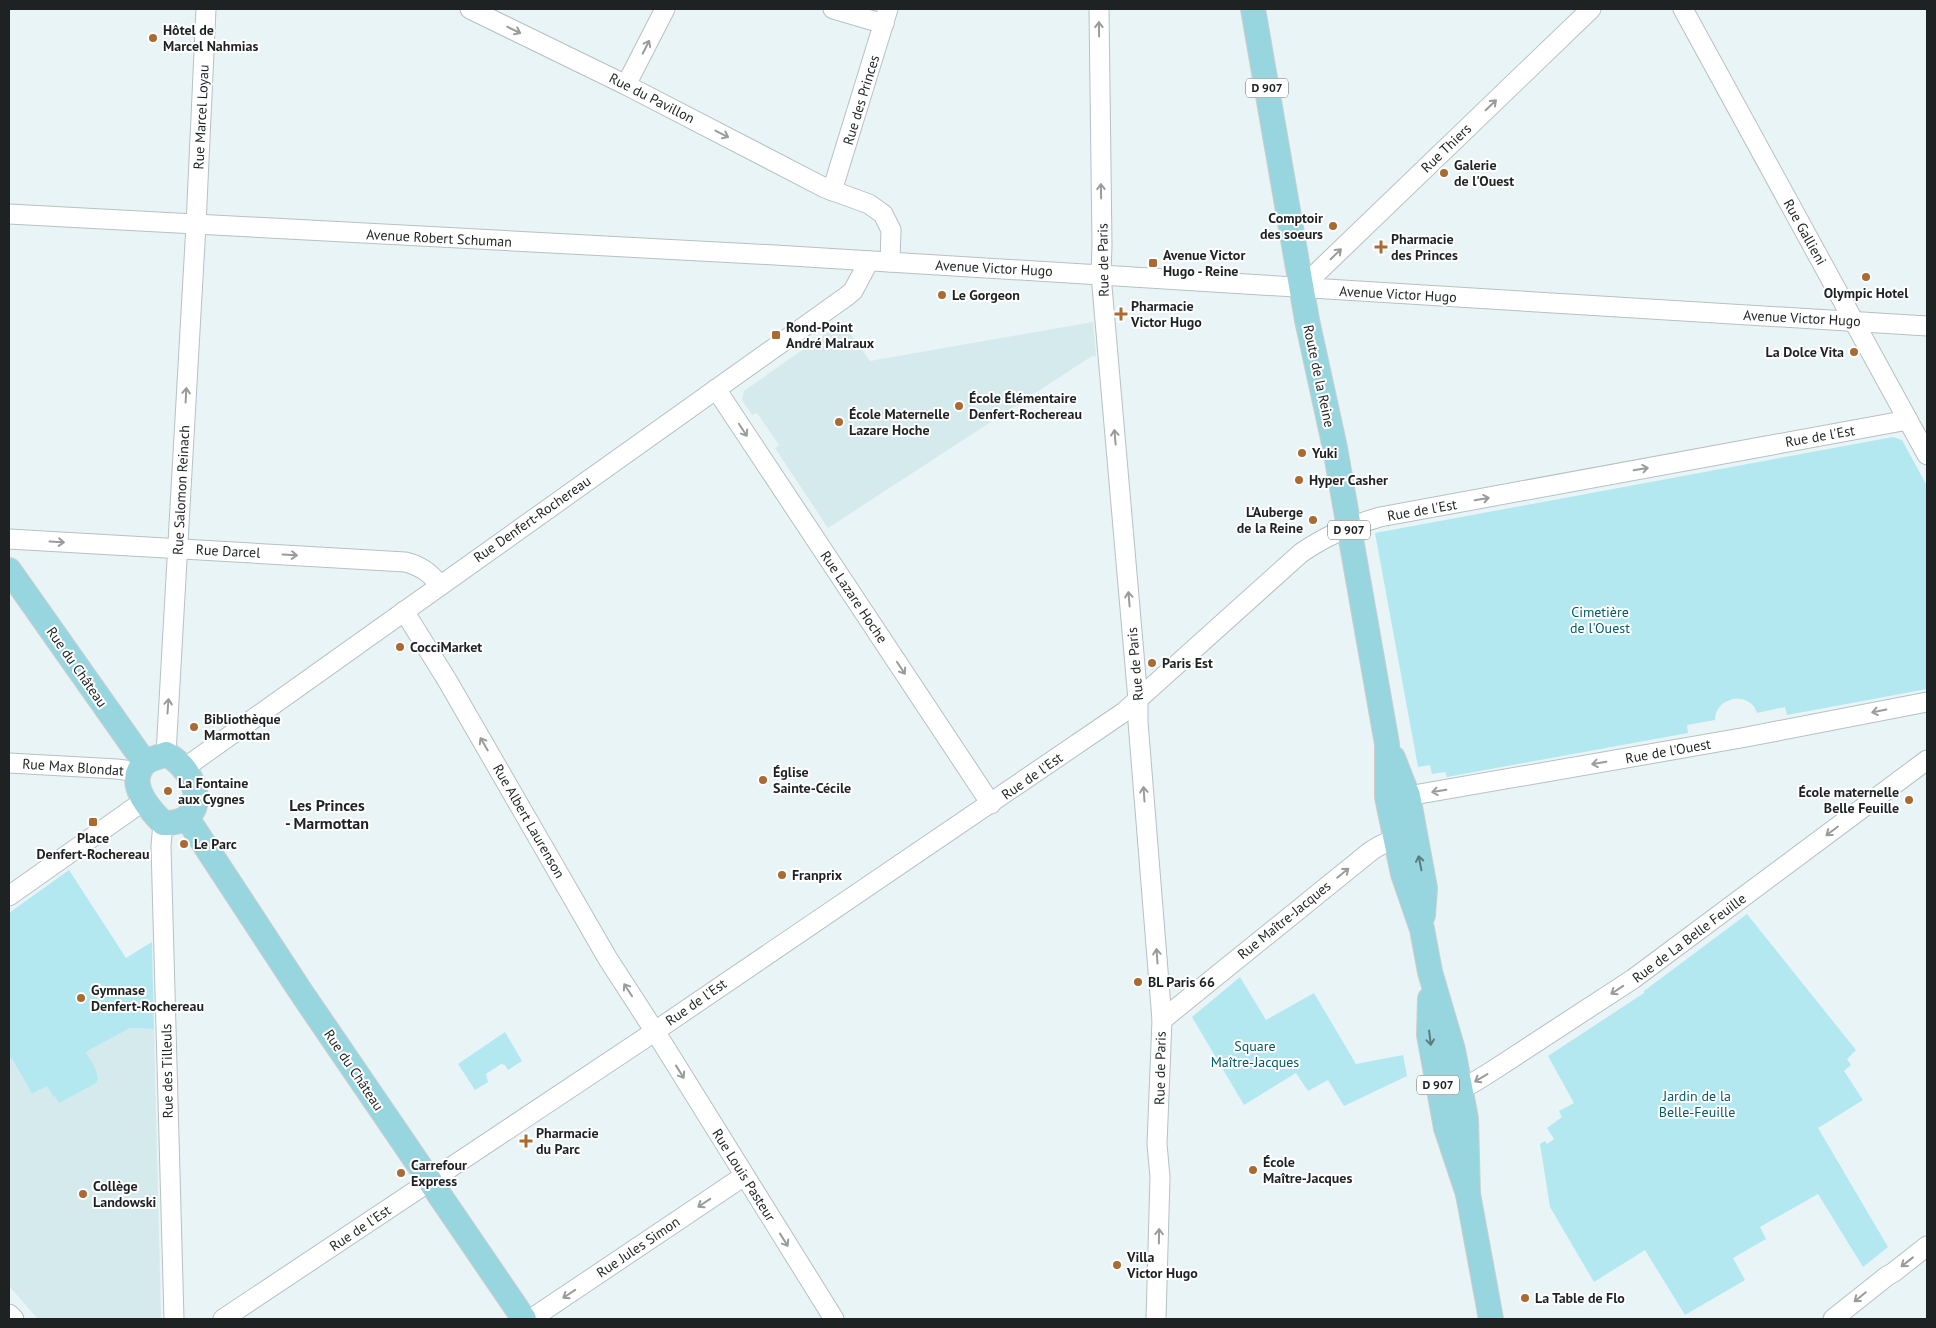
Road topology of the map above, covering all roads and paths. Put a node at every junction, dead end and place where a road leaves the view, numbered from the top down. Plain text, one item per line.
1 (206, 9) edge
2 (470, 9) edge
3 (665, 9) edge
4 (833, 9) edge
5 (1099, 9) edge
6 (1253, 9) edge
7 (1591, 9) edge
8 (1683, 9) edge
9 (886, 16) edge
10 (626, 84) junction
11 (832, 191) junction
12 (9, 214) edge
13 (196, 225) junction
14 (869, 262) junction
15 (890, 262) junction
16 (1101, 275) junction
17 (1301, 288) junction
18 (1854, 321) junction
19 (1927, 326) edge
20 (716, 389) junction
21 (1908, 420) junction
22 (1927, 455) edge
23 (1348, 527) junction
24 (9, 539) edge
25 (178, 548) junction
26 (9, 570) edge
27 (440, 585) junction
28 (404, 611) junction
29 (1138, 700) junction
30 (1927, 702) edge
31 (1387, 744) junction
32 (1927, 760) edge
33 (9, 763) edge
34 (158, 764) junction
35 (1408, 796) junction
36 (145, 800) junction
37 (991, 804) junction
38 (187, 818) junction
39 (163, 823) junction
40 (1405, 836) junction
41 (9, 896) edge
42 (1162, 1020) junction
43 (655, 1031) junction
44 (1451, 1096) junction
45 (744, 1176) junction
46 (430, 1181) junction
47 (1927, 1246) edge
48 (9, 1314) edge
49 (14, 1319) edge
50 (174, 1319) edge
51 (223, 1319) edge
52 (524, 1319) edge
53 (531, 1319) edge
54 (834, 1319) edge
55 (1156, 1319) edge
56 (1491, 1319) edge
57 (1833, 1319) edge

1 - 13 street, Rue Marcel Loyau
2 -> 10 street, Rue du Pavillon
10 -> 3 street
4 - 9 street
16 -> 5 street, Rue de Paris
6 - 17 main road, Route de la Reine / D 907
17 -> 7 street, Rue Thiers
8 - 18 street, Rue Gallieni
9 - 11 street, Rue des Princes
10 -> 11 street, Rue du Pavillon
11 - 15 street
12 - 13 street, Avenue Robert Schuman
13 - 14 street, Avenue Robert Schuman
25 -> 13 street, Rue Salomon Reinach
14 - 15 street, Avenue Victor Hugo
14 - 20 street, Rue Denfert-Rochereau
15 - 16 street, Avenue Victor Hugo
16 - 17 street, Avenue Victor Hugo
29 -> 16 street, Rue de Paris
17 - 18 street, Avenue Victor Hugo
17 - 23 main road, Route de la Reine / D 907
18 - 19 street, Avenue Victor Hugo
18 - 21 street, Rue Gallieni
20 - 27 street, Rue Denfert-Rochereau
20 -> 37 street, Rue Lazare Hoche
21 - 22 street, Rue Gallieni
23 -> 21 street, Rue de l'Est
23 - 29 street, Rue de l'Est
23 - 31 main road, Route de la Reine / D 907
24 -> 25 street, Rue Darcel
25 -> 27 street, Rue Darcel
34 -> 25 street, Rue Salomon Reinach
26 - 34 main road, Rue du Château
27 - 28 street, Rue Denfert-Rochereau
28 - 34 street, Rue Denfert-Rochereau
43 -> 28 street, Rue Albert Laurenson
29 - 37 street, Rue de l'Est
42 -> 29 street, Rue de Paris
30 -> 35 street, Rue de l'Ouest
31 - 35 main road, Route de la Reine / D 907
31 - 40 main road, Route de la Reine / D 907
32 -> 44 street, Rue de La Belle Feuille
33 - 34 street, Rue Max Blondat
34 - 36 main road
34 - 38 main road
35 - 40 main road, Route de la Reine / D 907
36 - 39 main road
36 - 41 street
37 - 43 street, Rue de l'Est
38 - 39 main road
38 - 46 main road, Rue du Château
39 - 50 street, Rue des Tilleuls
42 -> 40 street, Rue Maître-Jacques
40 - 44 main road, Route de la Reine / D 907
55 -> 42 street, Rue de Paris
43 -> 45 street, Rue Louis Pasteur
43 - 46 street, Rue de l'Est
44 - 56 main road, Route de la Reine / D 907
45 -> 53 street, Rue Jules Simon
45 -> 54 street, Rue Louis Pasteur
46 - 51 street, Rue de l'Est
46 - 52 main road, Rue du Château
47 -> 57 street
48 - 49 street

